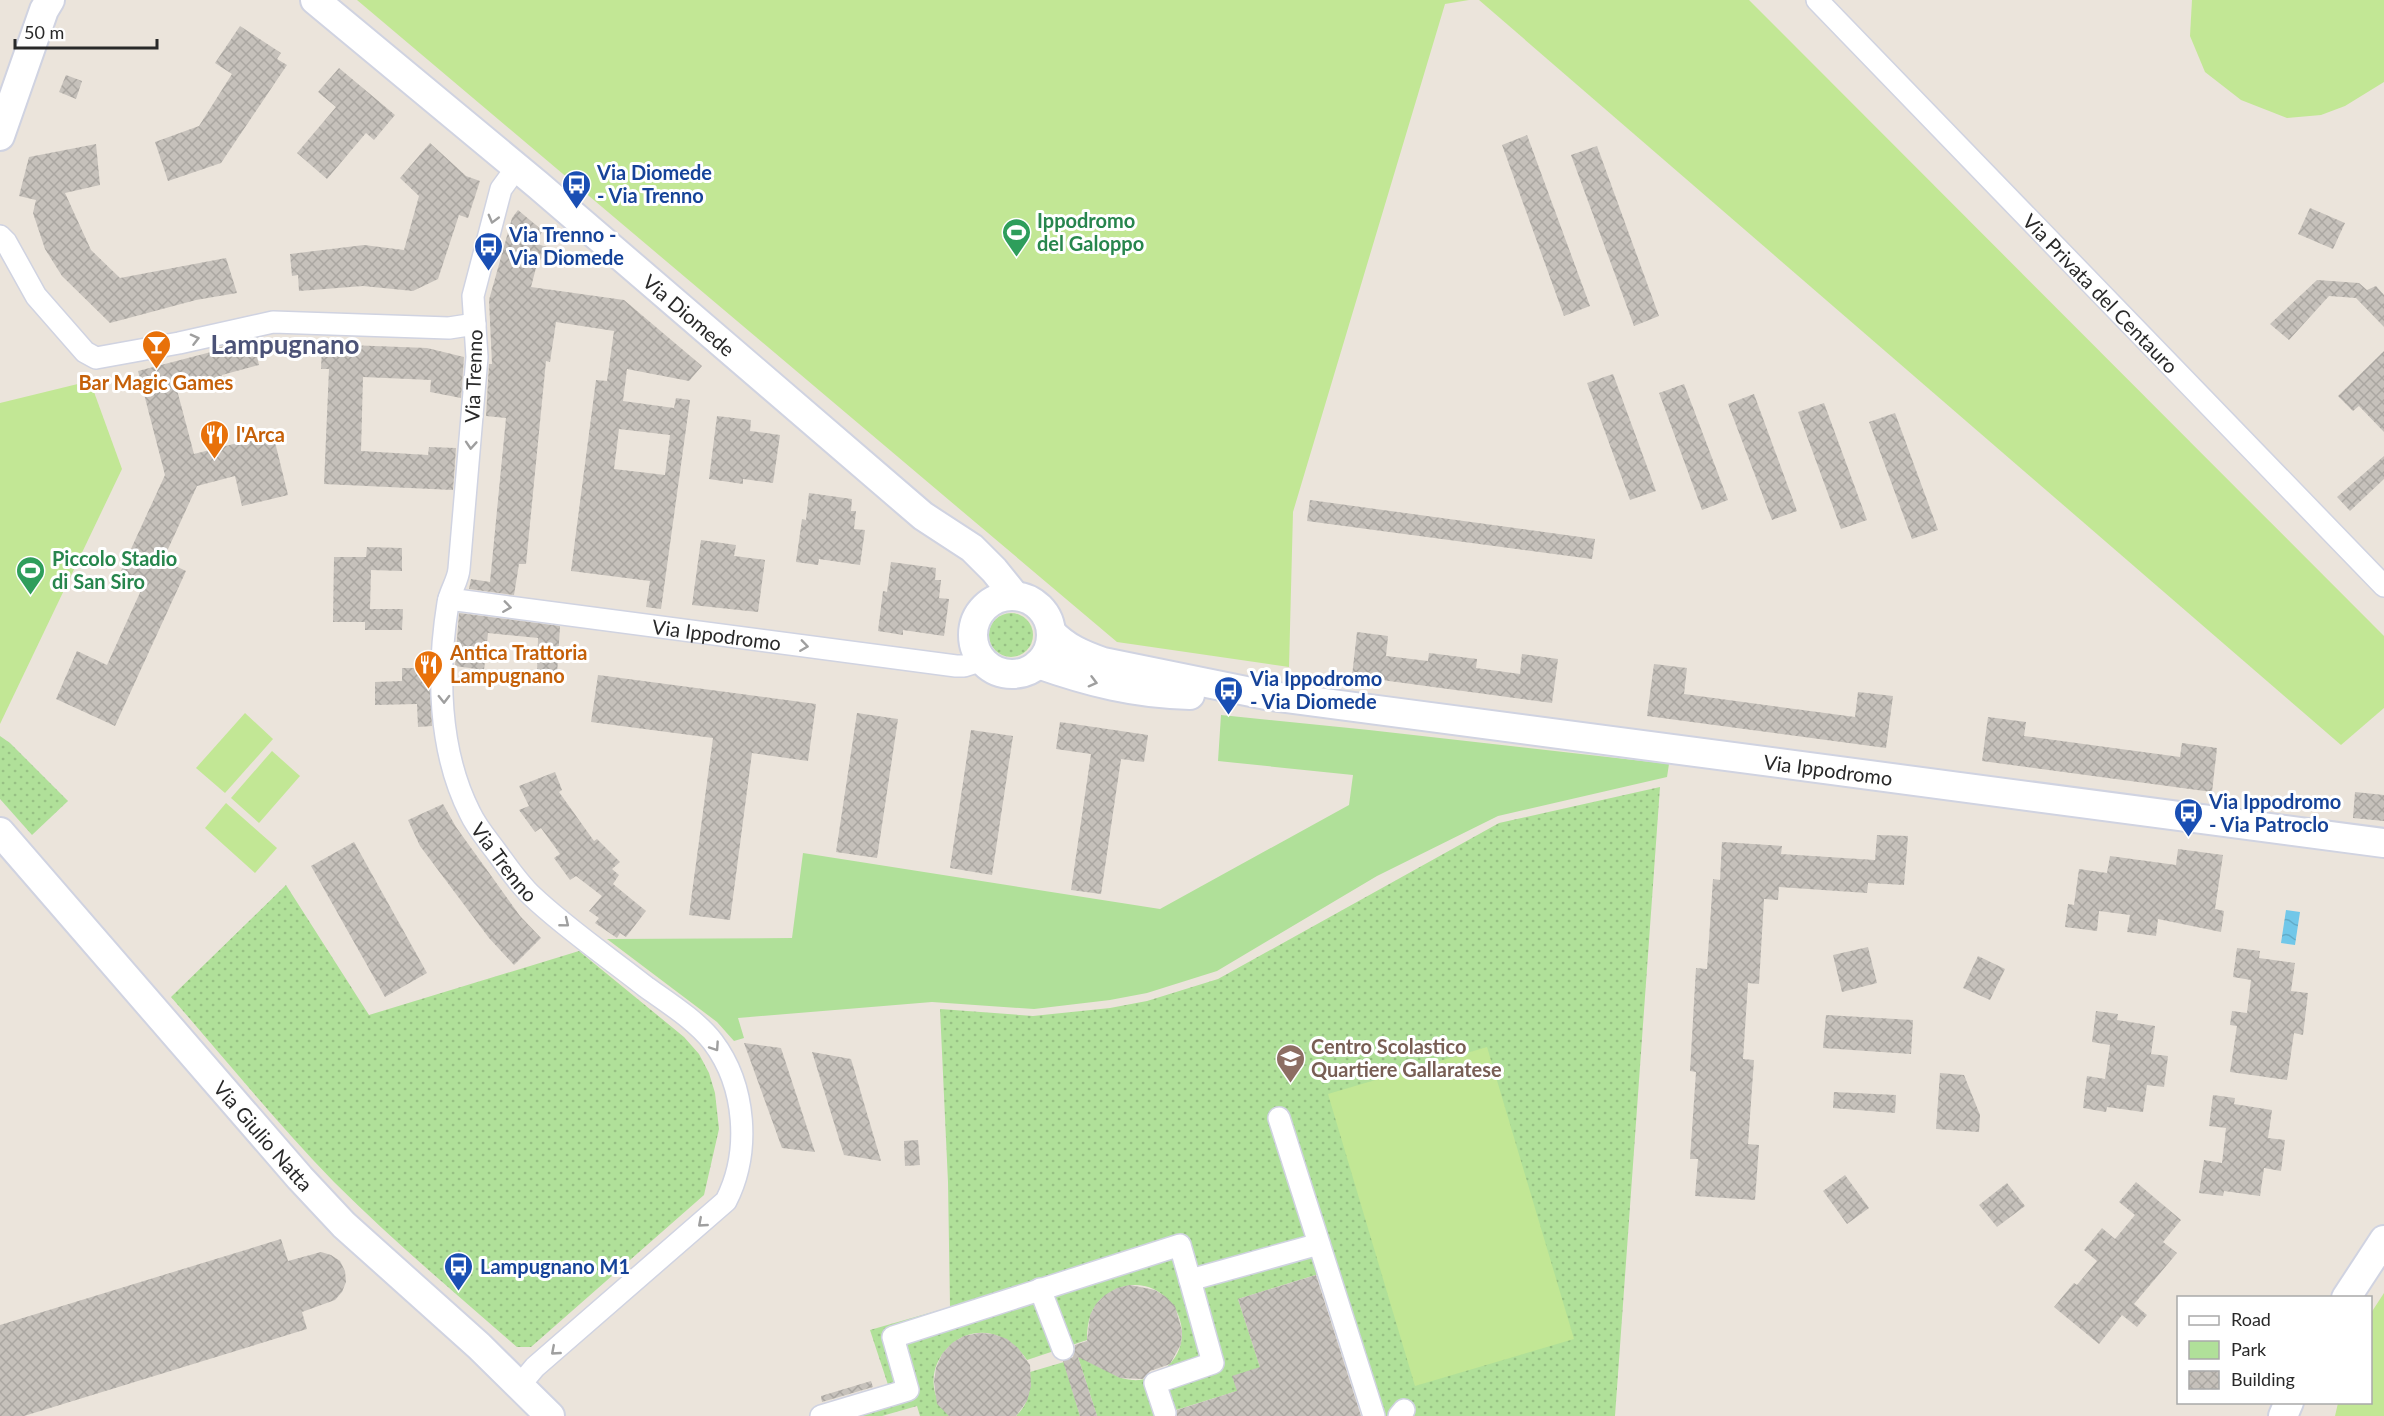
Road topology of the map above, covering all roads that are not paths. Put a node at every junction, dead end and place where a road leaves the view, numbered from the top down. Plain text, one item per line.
1 (315, 0) edge
2 (1817, 0) edge
3 (47, 3) edge
4 (0, 135) edge
5 (517, 167) junction
6 (0, 236) edge
7 (475, 324) junction
8 (923, 516) junction
9 (2384, 586) edge
10 (1016, 596) junction
11 (449, 599) junction
12 (986, 606) junction
13 (1051, 632) junction
14 (982, 660) junction
15 (1038, 664) junction
16 (1271, 696) junction
17 (0, 832) edge
18 (2384, 843) edge
19 (1279, 1118) dead end
20 (2384, 1240) edge
21 (1319, 1244) junction
22 (1190, 1280) junction
23 (1040, 1290) junction
24 (2347, 1296) edge
25 (1063, 1349) dead end
26 (519, 1386) junction
27 (1165, 1413) dead end
28 (550, 1416) edge
29 (821, 1416) edge
30 (1374, 1416) edge

1 - 5 street, Via Diomede
2 - 9 street, Via Privata del Centauro
3 - 4 street
5 -> 7 street, Via Trenno
5 - 8 street, Via Diomede
6 -> 7 street
7 -> 11 street, Via Trenno
8 - 10 street, Via Diomede
8 - 12 street, Via Diomede
10 - 12 street
10 - 13 street
11 -> 14 street, Via Ippodromo
11 -> 26 street, Via Trenno
12 - 14 street
13 - 15 street
13 - 16 street, Via Ippodromo
14 - 15 street
15 -> 16 street, Via Ippodromo
16 - 18 street, Via Ippodromo
17 - 26 street, Via Giulio Natta
19 - 21 street
20 - 24 street
21 - 22 street
21 - 30 street
22 - 23 street
22 - 27 street
23 - 25 street
23 - 29 street
26 - 28 street, Via Giulio Natta

